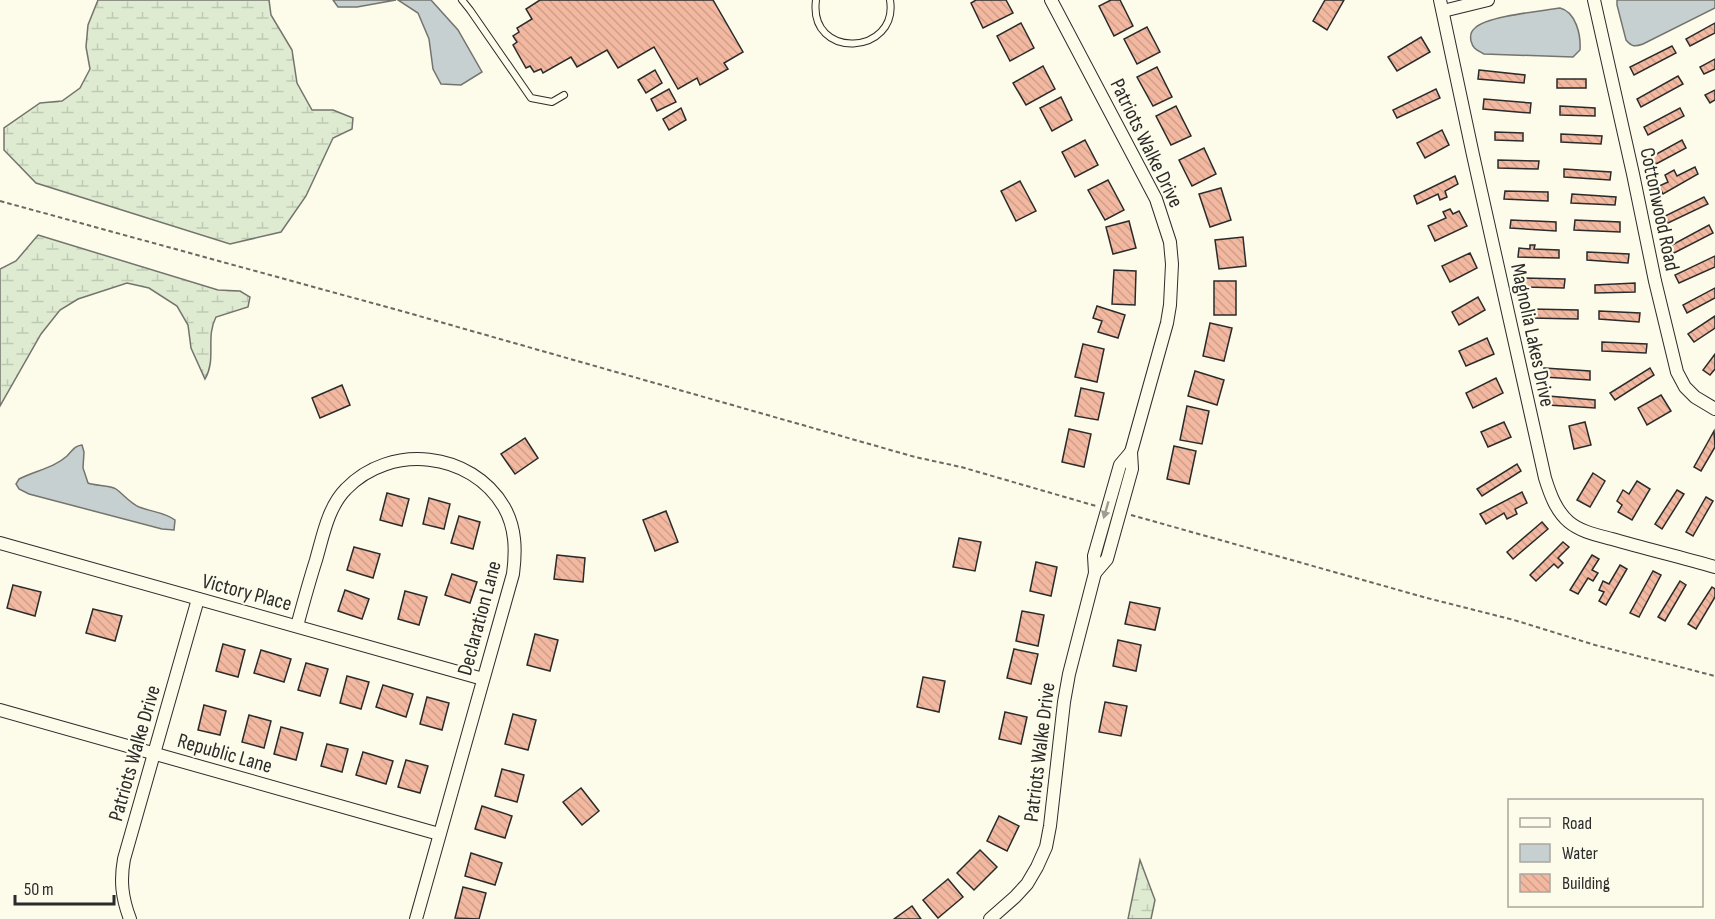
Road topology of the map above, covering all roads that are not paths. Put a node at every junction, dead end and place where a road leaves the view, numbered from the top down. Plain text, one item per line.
1 (462, 0) edge
2 (816, 0) edge
3 (890, 0) edge
4 (1051, 0) edge
5 (1488, 0) edge
6 (1594, 0) edge
7 (1442, 5) edge
8 (564, 96) dead end
9 (1715, 409) edge
10 (1131, 452) junction
11 (0, 543) edge
12 (1715, 567) edge
13 (1095, 573) junction
14 (198, 599) junction
15 (297, 626) junction
16 (483, 679) junction
17 (0, 710) edge
18 (154, 754) junction
19 (439, 834) junction
20 (130, 919) edge
21 (416, 919) edge
22 (990, 919) edge

1 - 8 lane
2 - 3 lane
4 - 10 street, Patriots Walke Drive
5 - 7 street
6 - 9 street, Cottonwood Road
7 - 12 street, Magnolia Lakes Drive
10 -> 13 street, Patriots Walke Drive
10 - 13 street, Patriots Walke Drive
11 - 14 street, Victory Place
13 - 22 street, Patriots Walke Drive
14 - 15 street, Victory Place
14 - 18 street, Patriots Walke Drive
15 - 16 street, Victory Place
15 - 16 street, Declaration Lane
16 - 19 street, Declaration Lane
17 - 18 street, Republic Lane
18 - 19 street, Republic Lane
18 - 20 street, Patriots Walke Drive
19 - 21 street, Declaration Lane

